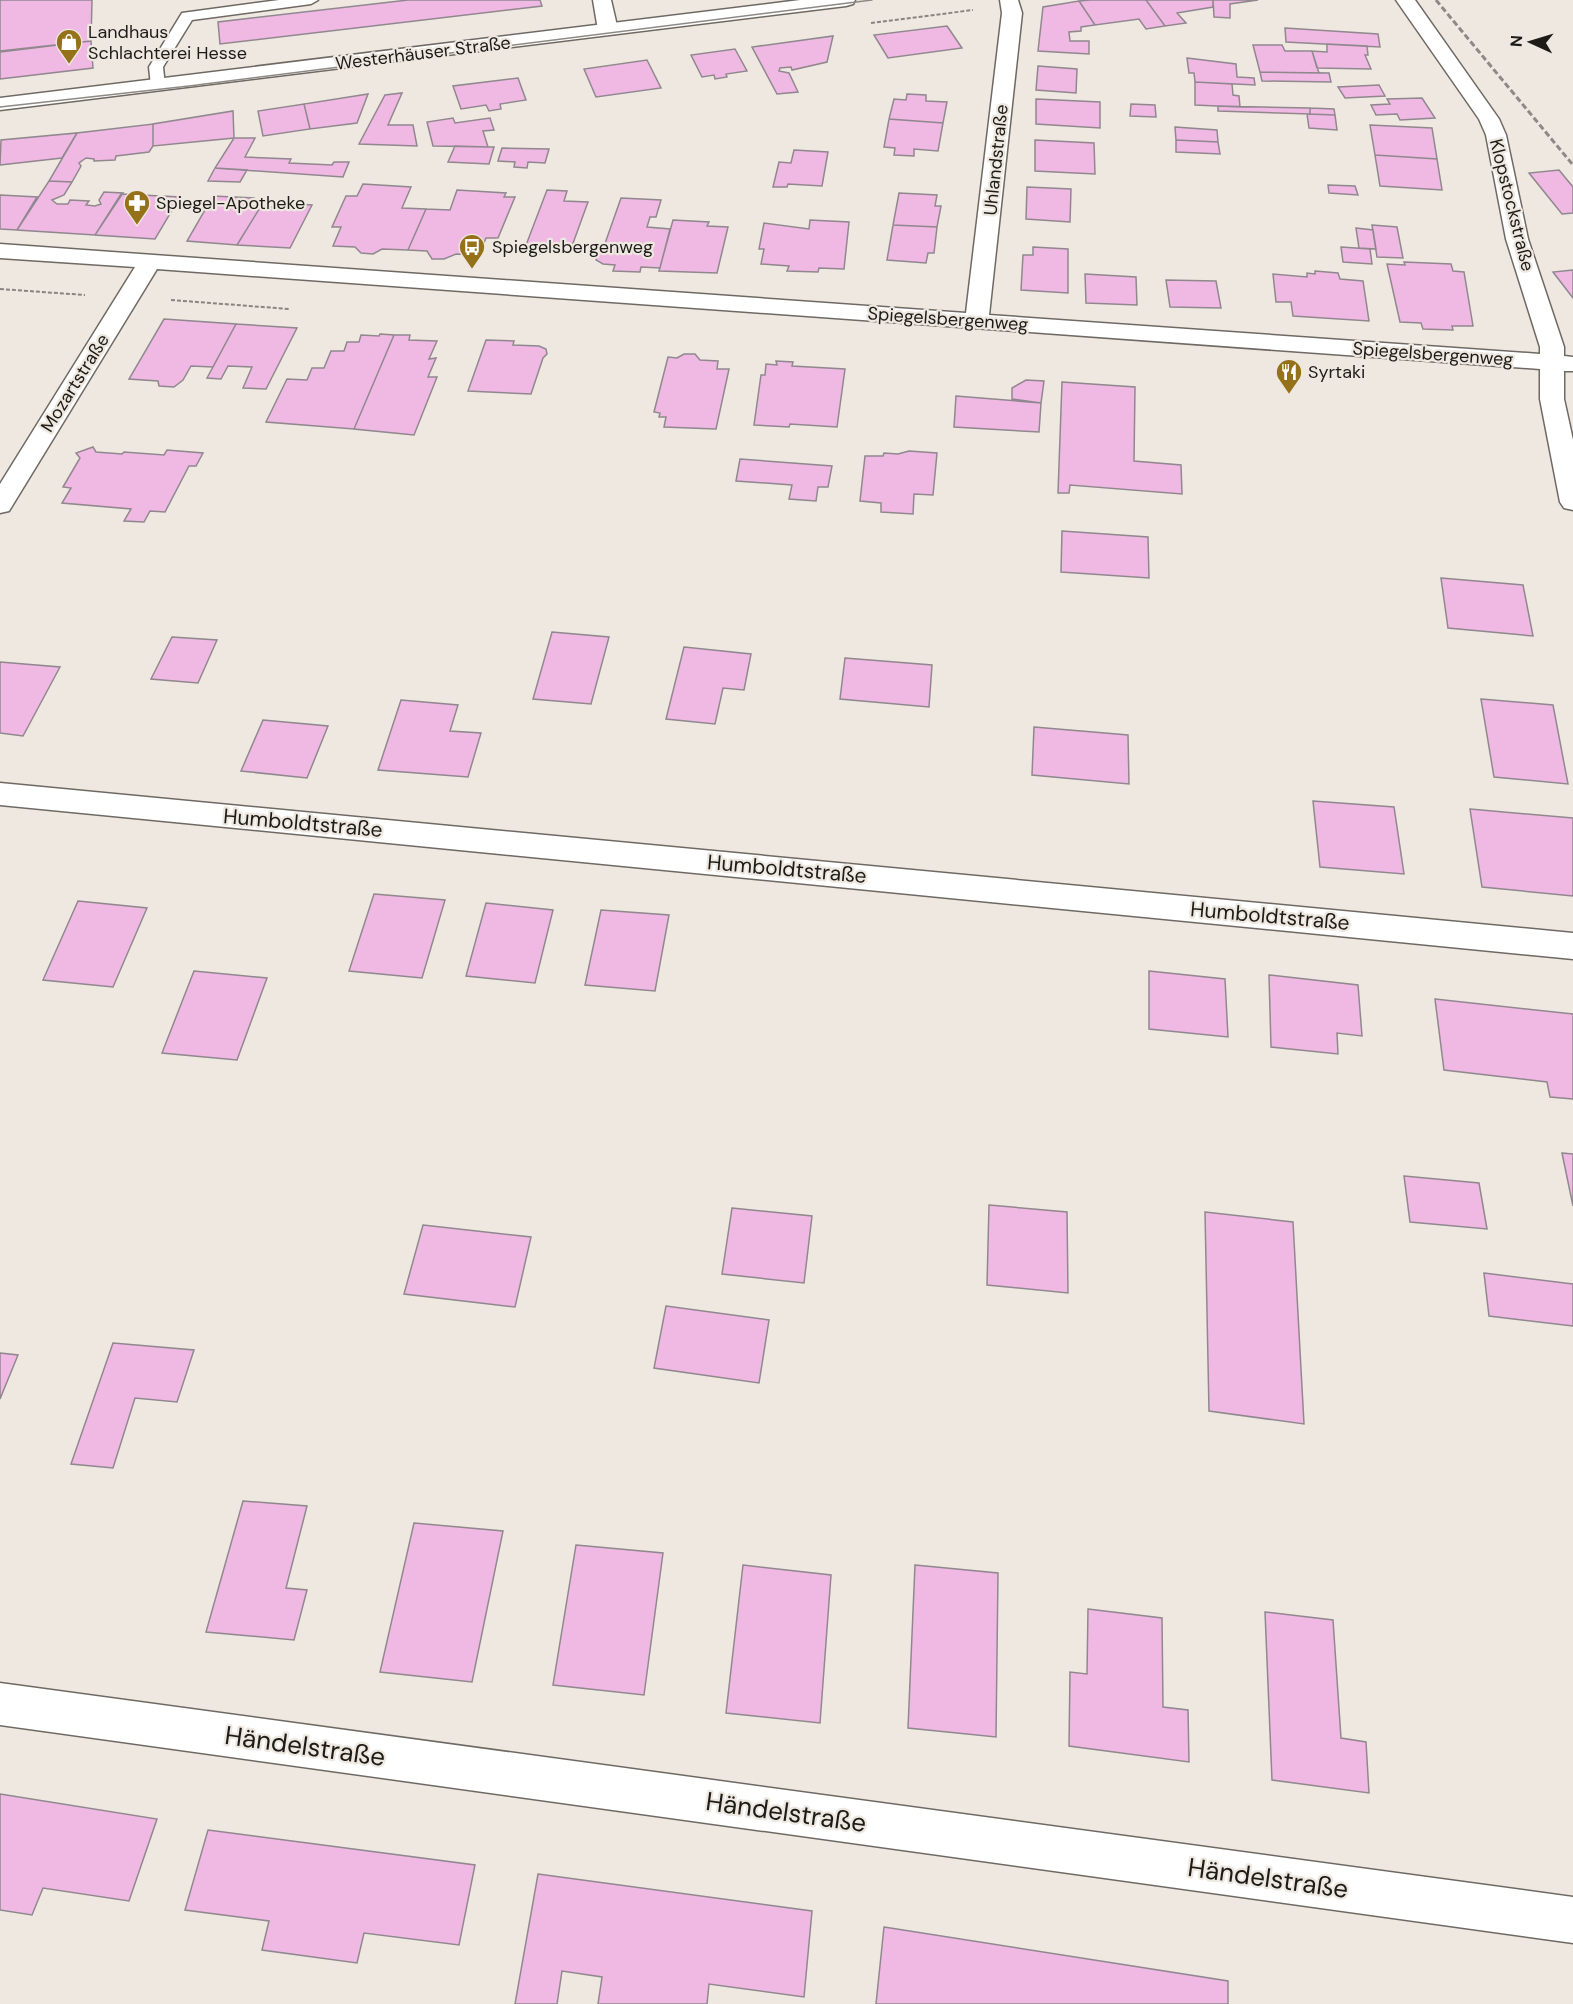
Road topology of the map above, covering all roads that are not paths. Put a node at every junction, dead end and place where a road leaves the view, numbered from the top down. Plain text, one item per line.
1 (311, 0) edge
2 (602, 0) edge
3 (846, 0) edge
4 (1009, 0) edge
5 (1405, 0) edge
6 (608, 30) junction
7 (158, 86) junction
8 (0, 104) edge
9 (0, 252) edge
10 (150, 262) junction
11 (977, 321) junction
12 (1562, 363) edge
13 (1573, 502) edge
14 (0, 505) edge
15 (0, 794) edge
16 (1573, 946) edge
17 (0, 1704) edge
18 (1573, 1920) edge

1 - 7 lane
2 - 6 street
3 - 6 street, Westerhäuser Straße
4 - 11 street, Uhlandstraße
5 - 12 street, Klopstockstraße
6 - 7 street, Westerhäuser Straße
7 - 8 street, Westerhäuser Straße
9 - 10 street, Spiegelsbergenweg
10 - 11 street, Spiegelsbergenweg
10 - 14 street, Mozartstraße
11 - 12 street, Spiegelsbergenweg
12 - 13 street, Klopstockstraße
15 - 16 street, Humboldtstraße
17 - 18 street, Händelstraße

